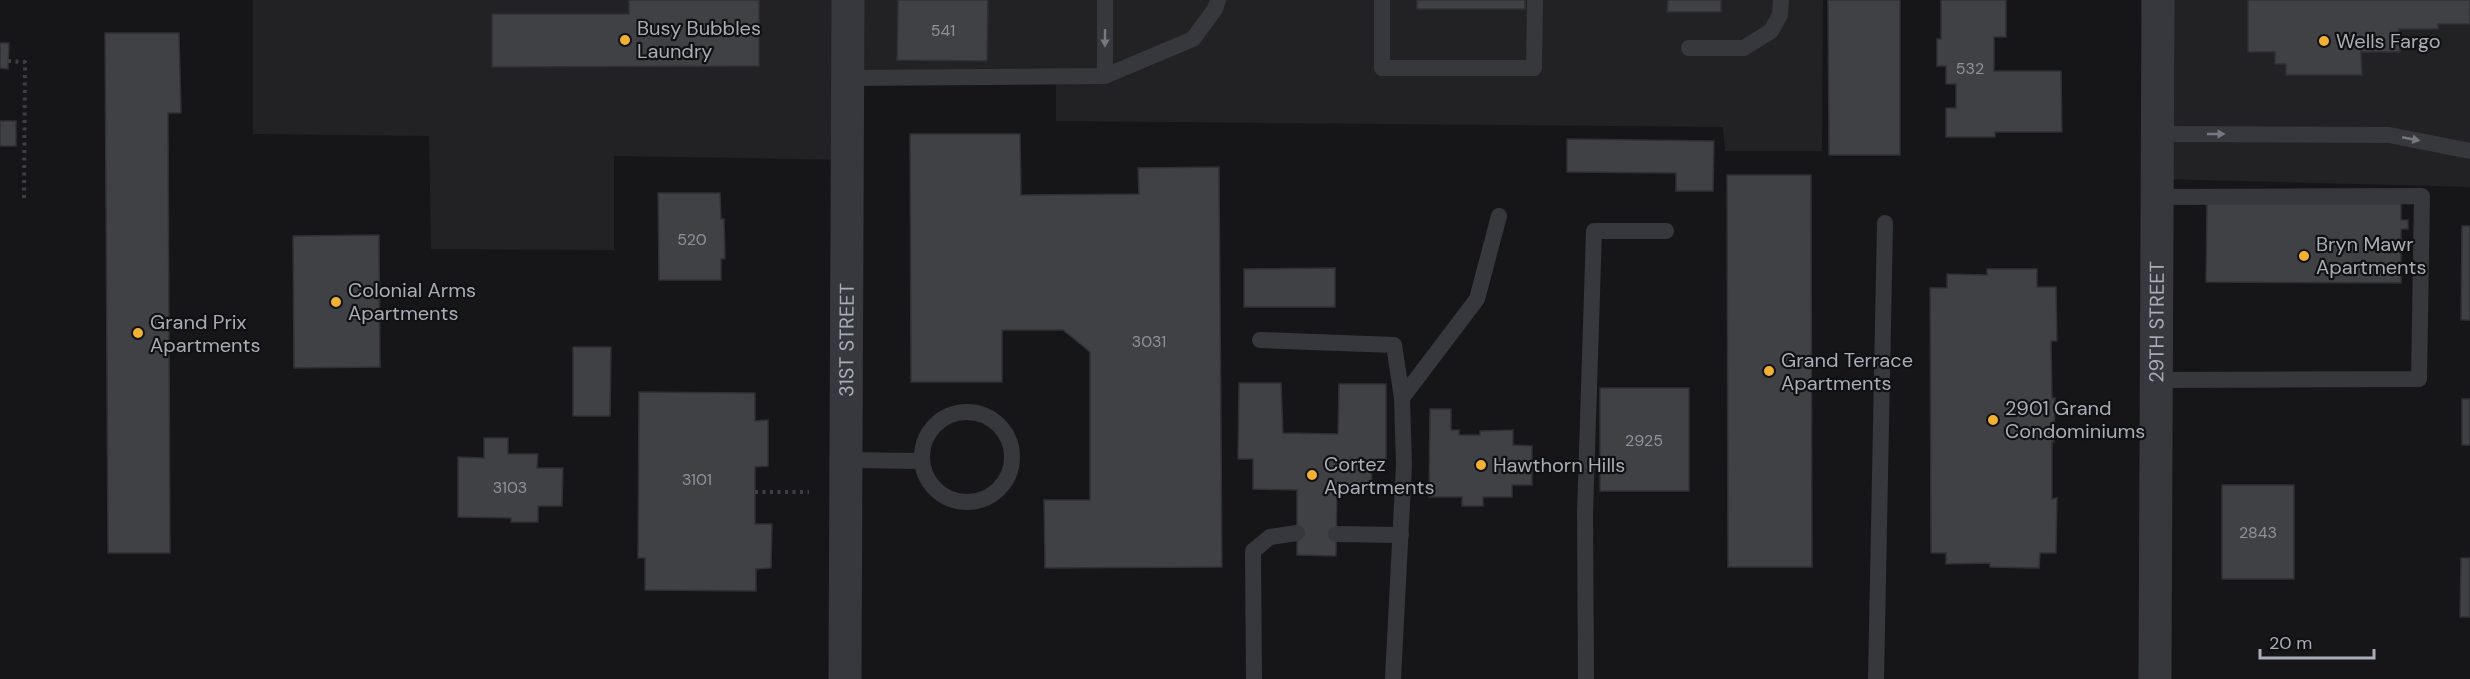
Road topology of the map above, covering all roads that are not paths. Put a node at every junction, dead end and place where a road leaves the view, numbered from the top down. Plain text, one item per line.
1 (848, 0) edge
2 (1105, 0) edge
3 (1218, 0) edge
4 (1382, 0) edge
5 (1535, 0) edge
6 (1781, 0) edge
7 (2158, 0) edge
8 (1689, 48) dead end
9 (1105, 76) junction
10 (847, 78) junction
11 (2158, 134) junction
12 (2470, 151) edge
13 (2157, 197) junction
14 (1499, 216) dead end
15 (1884, 223) dead end
16 (1666, 231) dead end
17 (1260, 340) dead end
18 (2156, 380) junction
19 (1402, 398) junction
20 (846, 460) junction
21 (922, 461) junction
22 (1297, 533) dead end
23 (1336, 534) dead end
24 (1401, 535) junction
25 (845, 679) edge
26 (1254, 679) edge
27 (1394, 679) edge
28 (1586, 679) edge
29 (1876, 679) edge
30 (2155, 679) edge

1 - 10 street, 31ST STREET
2 -> 9 lane
3 - 9 lane
4 - 5 lane
6 - 8 lane
7 - 11 street, 29TH STREET
9 - 10 lane
10 - 20 street, 31ST STREET
11 -> 12 lane
11 - 13 street, 29TH STREET
13 - 18 street, 29TH STREET
13 - 18 lane
14 - 19 lane
15 - 29 lane
16 - 28 lane
17 - 19 lane
18 - 30 street, 29TH STREET
19 - 24 lane
20 - 21 lane
20 - 25 street, 31ST STREET
21 - 21 lane
22 - 26 lane
23 - 24 lane
24 - 27 lane

